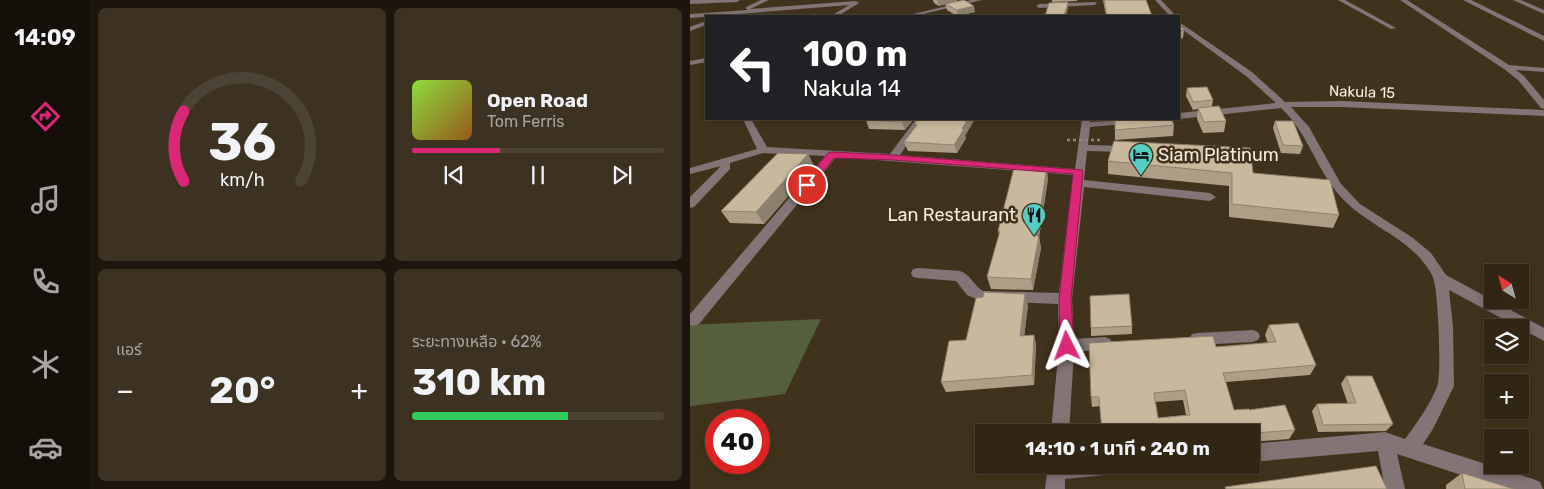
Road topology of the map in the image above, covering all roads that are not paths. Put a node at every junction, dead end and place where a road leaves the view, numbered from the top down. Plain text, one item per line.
1 (737, 0) edge
2 (766, 0) edge
3 (979, 0) edge
4 (1158, 0) edge
5 (1341, 0) edge
6 (1403, 0) edge
7 (1466, 0) edge
8 (1516, 0) edge
9 (690, 2) edge
10 (859, 2) edge
11 (1095, 2) edge
12 (1039, 6) dead end
13 (1544, 12) edge
14 (734, 13) junction
15 (728, 15) edge
16 (836, 15) edge
17 (912, 15) edge
18 (1094, 15) edge
19 (1171, 15) edge
20 (690, 16) edge
21 (705, 23) edge
22 (1180, 25) edge
23 (1393, 28) dead end
24 (690, 29) edge
25 (1544, 39) edge
26 (705, 60) edge
27 (690, 63) edge
28 (1507, 67) junction
29 (1544, 70) edge
30 (1283, 105) junction
31 (1544, 112) edge
32 (1180, 116) edge
33 (748, 120) edge
34 (919, 120) edge
35 (1126, 120) edge
36 (1085, 122) edge
37 (1083, 148) junction
38 (1138, 149) edge
39 (763, 150) junction
40 (1220, 154) edge
41 (832, 155) junction
42 (893, 157) junction
43 (1257, 157) dead end
44 (725, 161) junction
45 (690, 171) edge
46 (1078, 178) junction
47 (1210, 197) dead end
48 (690, 204) edge
49 (918, 273) dead end
50 (1441, 279) junction
51 (1065, 299) junction
52 (694, 320) dead end
53 (1544, 335) edge
54 (1253, 336) dead end
55 (1184, 340) edge
56 (1116, 344) edge
57 (1067, 346) junction
58 (1061, 424) edge
59 (1384, 441) junction
60 (1409, 449) junction
61 (1260, 452) edge
62 (1057, 474) edge
63 (1056, 489) edge
64 (1395, 489) edge
65 (1533, 489) edge

1 - 9 street
2 - 14 street
3 - 17 street
4 - 19 street
5 - 23 street
6 - 28 street
7 - 25 street
8 - 13 street
10 - 14 street
10 - 16 street
11 - 12 street
11 - 18 street
14 - 15 street
14 - 20 street
21 - 24 street
22 - 30 street
26 - 27 street
28 - 29 street
28 - 31 street
30 - 31 street, Nakula 15
30 - 32 street, Nakula 15
30 - 50 street
33 - 39 street
34 - 42 street
35 - 36 street
36 - 37 street
37 - 38 street
37 - 46 street
39 - 41 street
39 - 44 street
40 - 43 street
41 - 42 street
41 - 52 street
42 - 46 street
44 - 45 street
44 - 48 street
46 - 47 street
46 - 51 street
49 - 51 street
50 - 53 street
50 - 60 street
51 - 57 street
54 - 55 street
56 - 57 street
57 - 58 street
59 - 60 street
59 - 61 street
59 - 64 street
60 - 65 street
62 - 63 street

